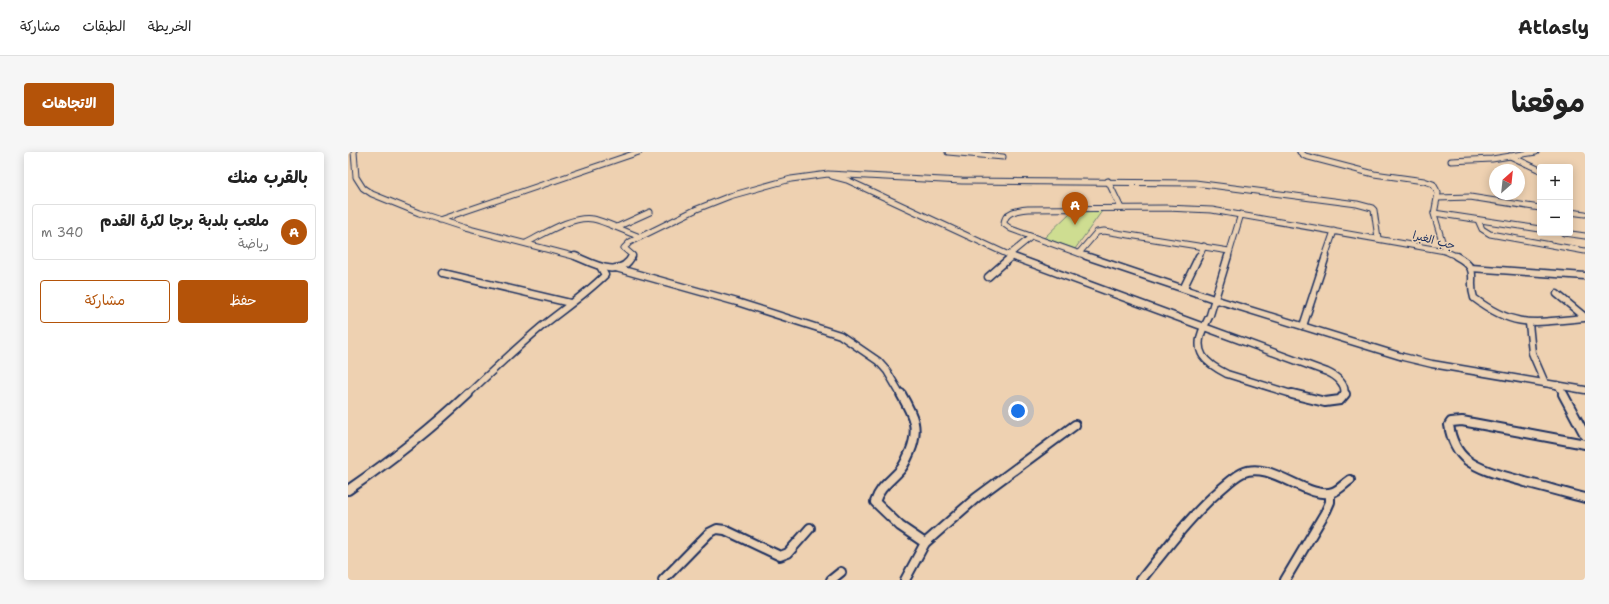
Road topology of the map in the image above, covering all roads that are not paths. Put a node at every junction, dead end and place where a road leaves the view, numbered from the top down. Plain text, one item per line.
1 (354, 152) edge
2 (639, 152) edge
3 (948, 152) edge
4 (1300, 152) edge
5 (1536, 152) edge
6 (1510, 156) junction
7 (1003, 157) dead end
8 (1451, 161) dead end
9 (1537, 169) edge
10 (822, 174) junction
11 (855, 174) junction
12 (847, 180) junction
13 (1108, 181) junction
14 (1438, 198) junction
15 (1121, 208) junction
16 (1537, 208) edge
17 (650, 212) dead end
18 (1573, 212) edge
19 (1434, 213) junction
20 (1241, 214) junction
21 (1585, 214) edge
22 (439, 220) junction
23 (1478, 220) junction
24 (617, 227) junction
25 (1537, 229) edge
26 (1334, 231) junction
27 (1573, 234) edge
28 (1585, 236) edge
29 (640, 237) junction
30 (1031, 237) junction
31 (1378, 238) junction
32 (526, 243) junction
33 (1204, 246) junction
34 (1229, 251) junction
35 (1445, 251) junction
36 (1585, 251) edge
37 (1080, 253) junction
38 (1010, 256) junction
39 (601, 268) junction
40 (616, 268) junction
41 (1471, 268) junction
42 (443, 273) dead end
43 (988, 276) dead end
44 (1585, 276) edge
45 (1184, 288) junction
46 (1557, 294) dead end
47 (1214, 299) junction
48 (570, 303) junction
49 (1585, 318) edge
50 (1529, 323) junction
51 (1204, 326) junction
52 (1304, 326) junction
53 (1545, 383) junction
54 (1558, 385) junction
55 (1585, 390) edge
56 (1075, 425) dead end
57 (1585, 435) edge
58 (1585, 444) edge
59 (1350, 480) dead end
60 (348, 490) edge
61 (1330, 493) junction
62 (1585, 498) edge
63 (810, 528) dead end
64 (925, 543) junction
65 (841, 572) dead end
66 (663, 580) edge
67 (831, 580) edge
68 (905, 580) edge
69 (1141, 580) edge
70 (1285, 580) edge

1 - 22 street
2 - 22 street
3 - 7 street
4 - 14 street
5 - 6 street
6 - 8 street
6 - 9 street
10 - 11 street
10 - 12 street
10 - 29 street
11 - 12 street
11 - 13 street
12 - 38 street
13 - 15 street
13 - 31 street
14 - 16 street
14 - 19 street
15 - 20 street, جب الغبرا
15 - 30 street, جب الغبرا
17 - 24 street
18 - 21 street
19 - 23 street
19 - 35 street
20 - 26 street, جب الغبرا
20 - 34 street
22 - 32 street
23 - 25 street
23 - 36 street
24 - 29 street
24 - 32 street
26 - 31 street, جب الغبرا
26 - 52 street
27 - 28 street
29 - 40 street
30 - 37 street
30 - 38 street
31 - 35 street, جب الغبرا
32 - 39 street
33 - 34 street
33 - 37 street
33 - 45 street
34 - 47 street
35 - 41 street, جب الغبرا
37 - 45 street
38 - 43 street
38 - 51 street
39 - 40 street
39 - 48 street
40 - 64 street
41 - 44 street
41 - 50 street
42 - 48 street
45 - 47 street
46 - 49 street
47 - 51 street
47 - 52 street
48 - 60 street
49 - 50 street
50 - 53 street
51 - 51 street
52 - 53 street
53 - 54 street
54 - 55 street
54 - 57 street
56 - 64 street
58 - 62 street
59 - 61 street
61 - 69 street
61 - 70 street
63 - 66 street
64 - 68 street
65 - 67 street

